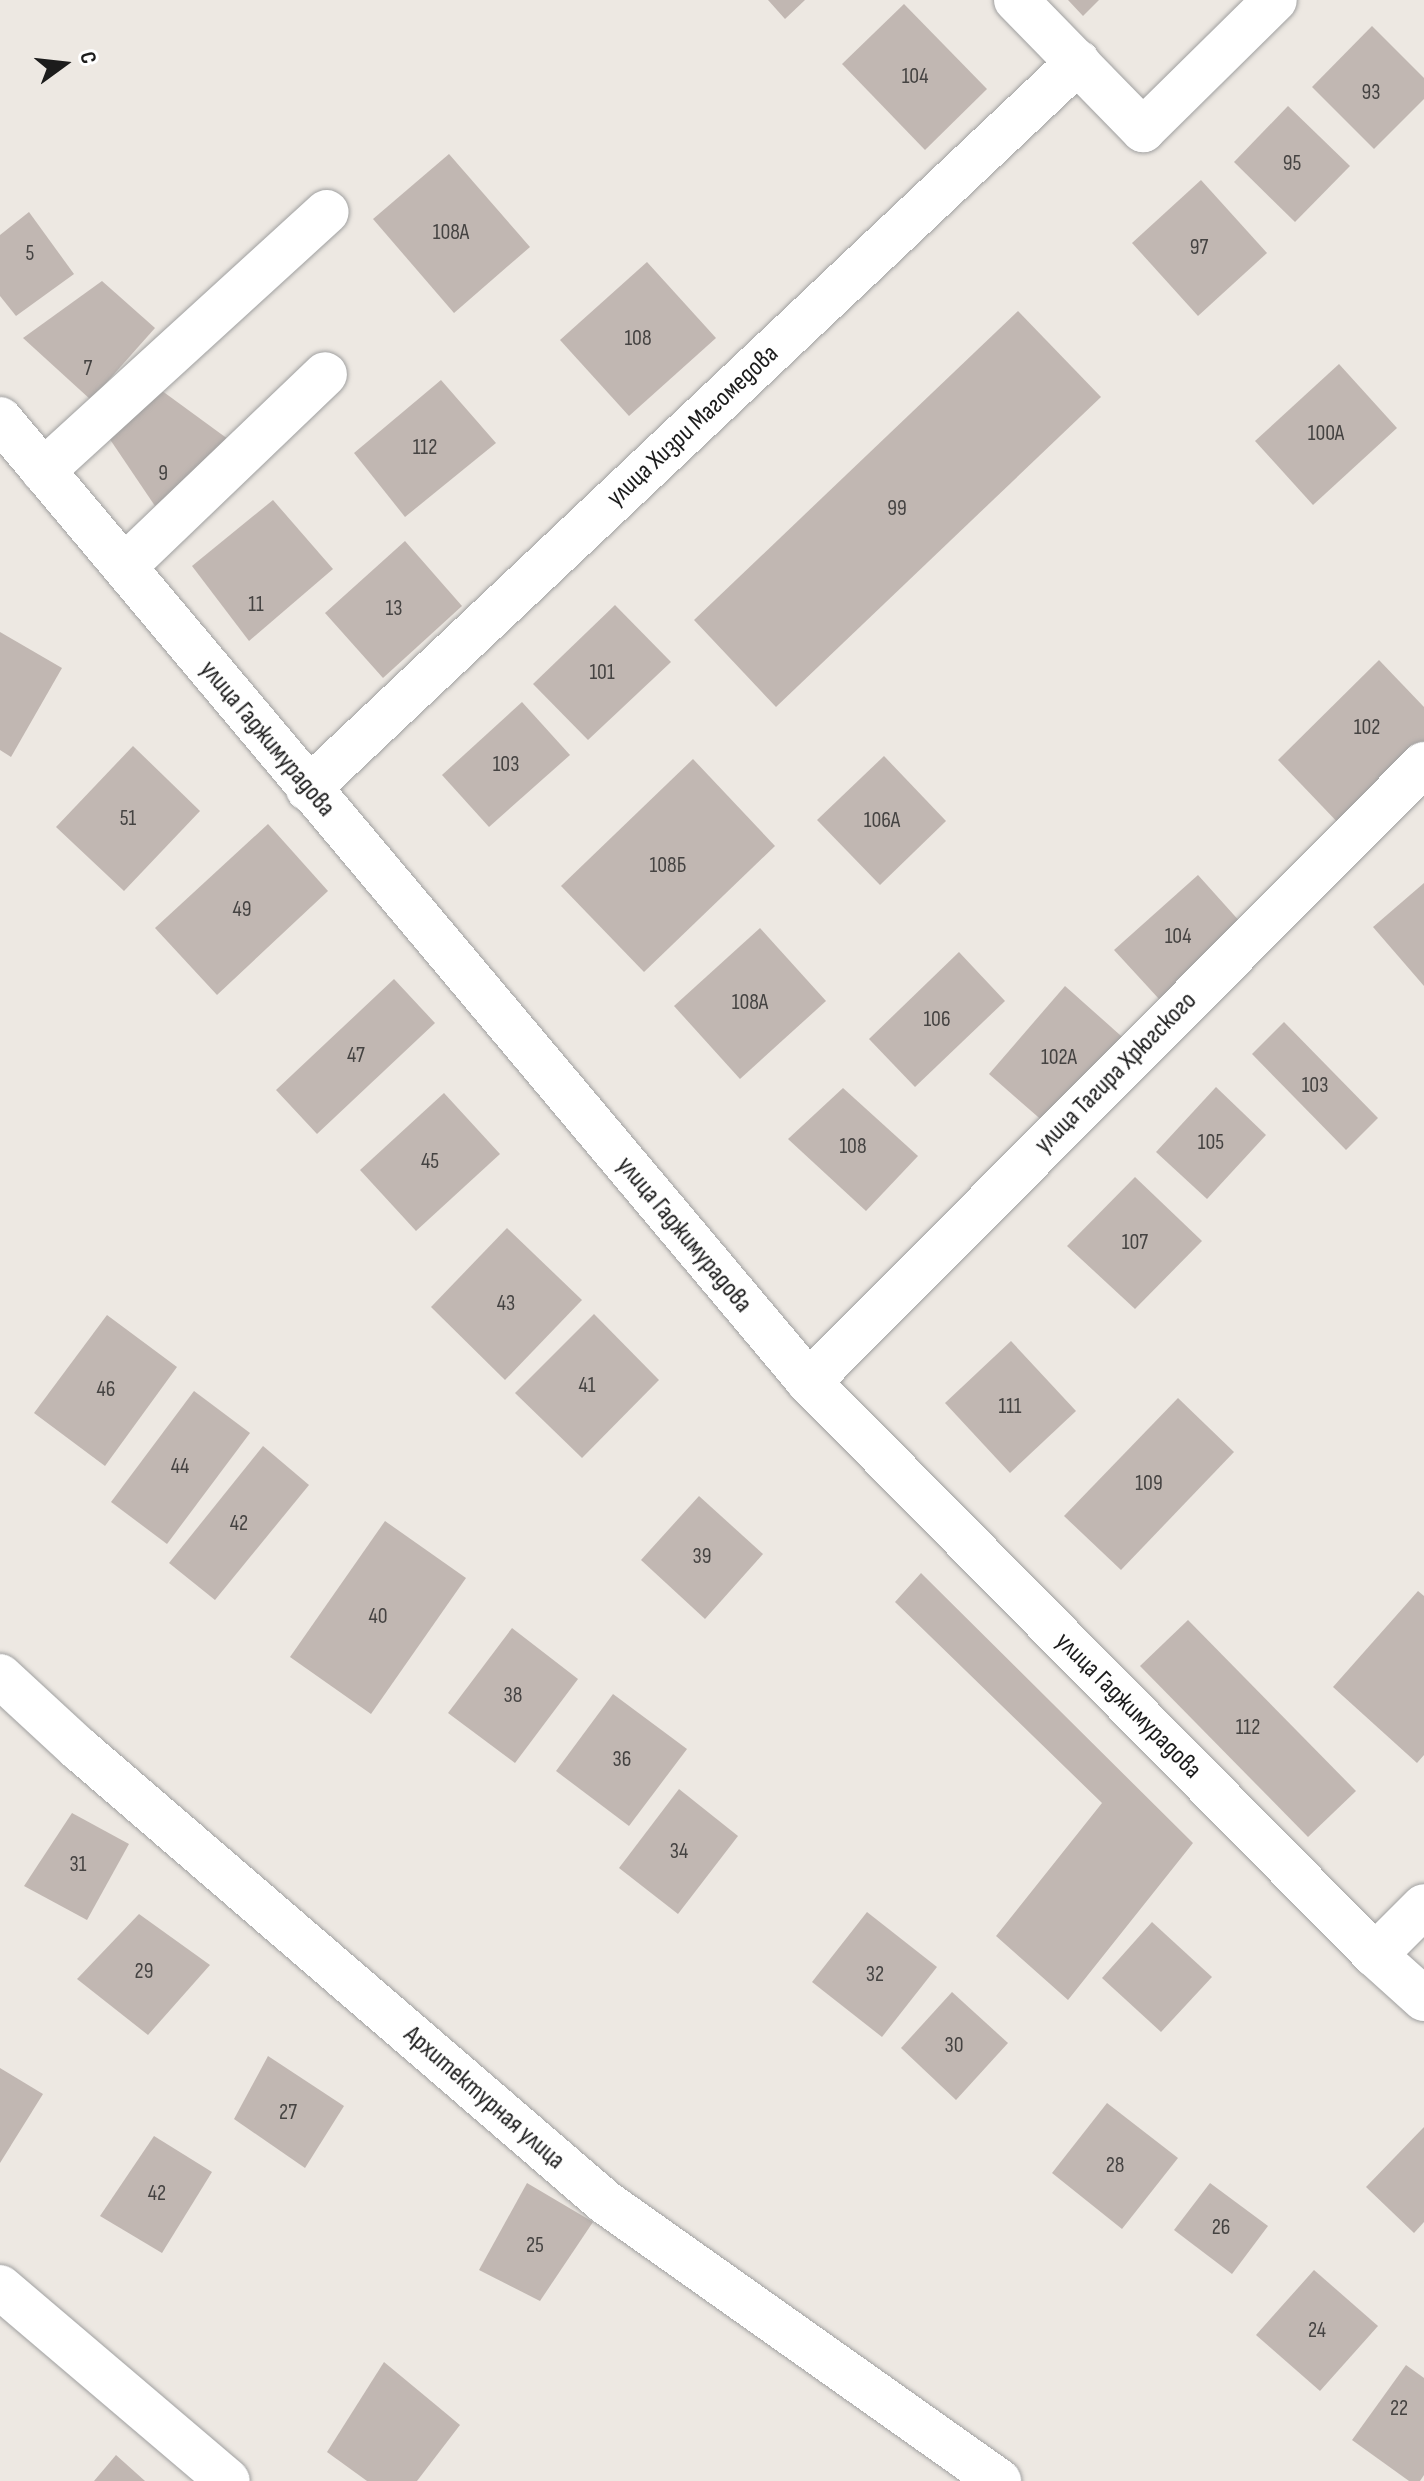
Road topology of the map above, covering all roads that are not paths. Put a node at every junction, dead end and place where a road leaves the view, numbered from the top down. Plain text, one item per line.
1 (1016, 0) edge
2 (1275, 0) edge
3 (1078, 62) junction
4 (327, 212) dead end
5 (325, 374) dead end
6 (0, 419) edge
7 (43, 471) junction
8 (125, 566) junction
9 (1424, 764) edge
10 (308, 789) junction
11 (809, 1382) junction
12 (0, 1676) edge
13 (1424, 1906) edge
14 (1375, 1955) junction
15 (1424, 1999) edge
16 (0, 2287) edge
17 (228, 2481) edge
18 (999, 2481) edge

1 - 3 street
2 - 3 street
3 - 10 street, улица Хизри Магомедова
4 - 7 street
5 - 8 street
6 - 7 street, улица Гаджимурадова
7 - 8 street, улица Гаджимурадова
8 - 10 street, улица Гаджимурадова
9 - 11 street, улица Тагира Хрюгского
10 - 11 street, улица Гаджимурадова
11 - 14 street, улица Гаджимурадова
12 - 18 street, Архитектурная улица
13 - 14 street
14 - 15 street, улица Гаджимурадова
16 - 17 street

